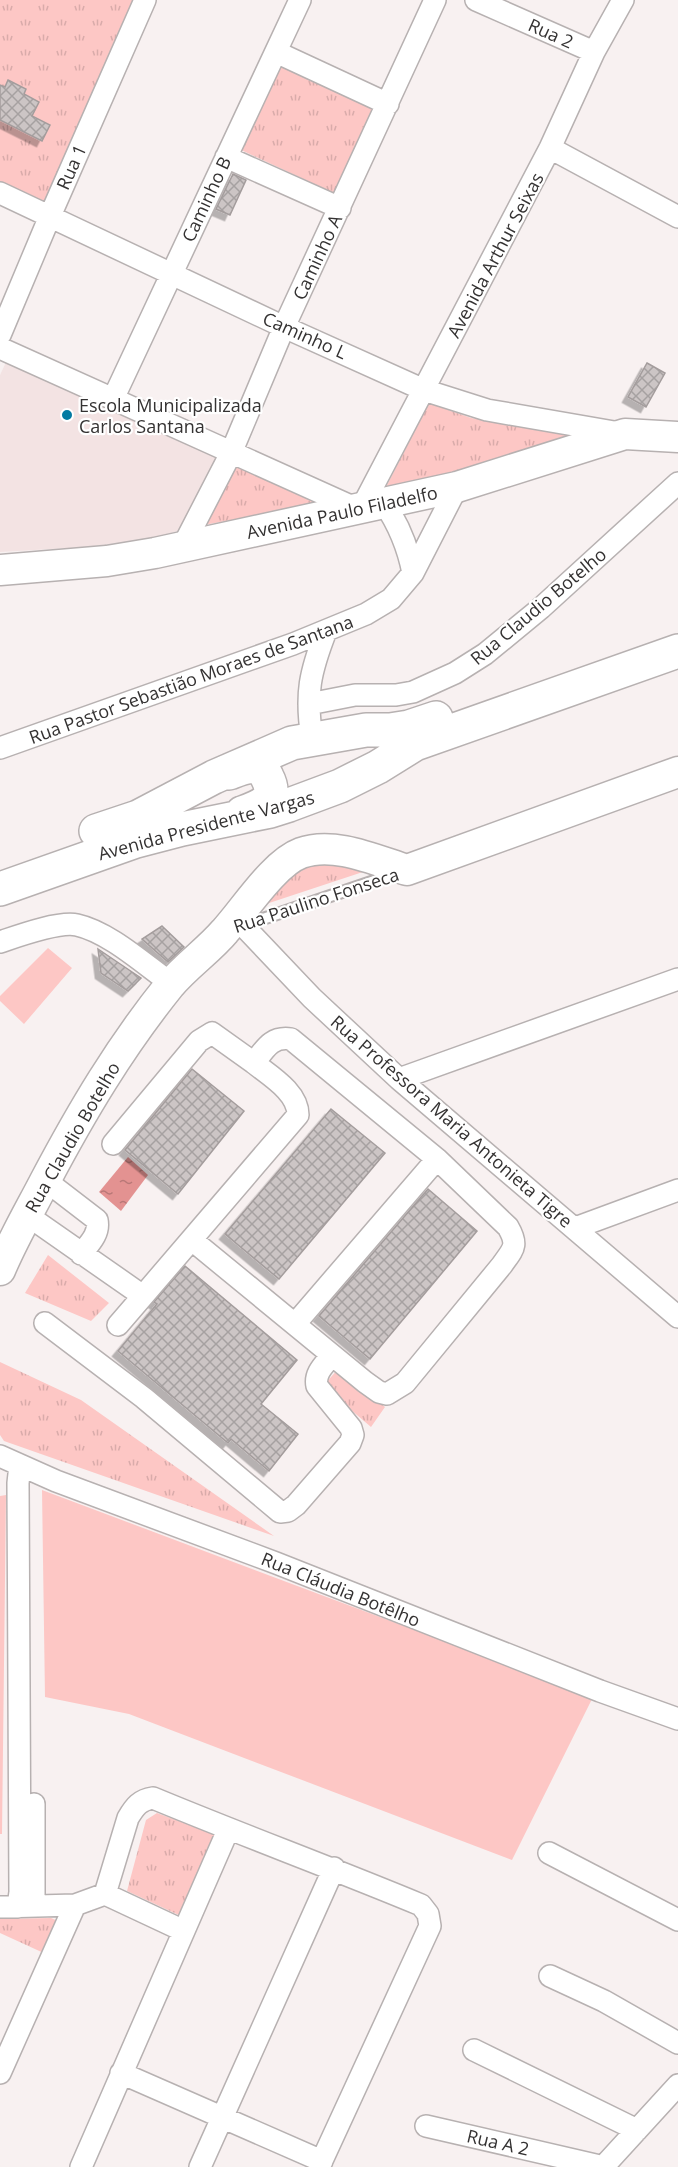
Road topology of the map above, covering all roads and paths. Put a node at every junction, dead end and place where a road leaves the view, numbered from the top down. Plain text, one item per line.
1 (145, 0) edge
2 (300, 0) edge
3 (435, 0) edge
4 (476, 0) edge
5 (623, 0) edge
6 (276, 52) junction
7 (594, 52) junction
8 (388, 104) junction
9 (550, 148) junction
10 (226, 157) junction
11 (0, 193) edge
12 (340, 208) junction
13 (50, 216) junction
14 (678, 217) edge
15 (171, 272) junction
16 (284, 327) junction
17 (0, 335) edge
18 (0, 348) edge
19 (424, 390) junction
20 (113, 399) junction
21 (625, 434) junction
22 (678, 437) edge
23 (231, 453) junction
24 (678, 483) edge
25 (457, 487) junction
26 (367, 506) junction
27 (183, 546) junction
28 (0, 570) edge
29 (413, 573) junction
30 (326, 631) junction
31 (678, 632) edge
32 (678, 651) edge
33 (309, 704) junction
34 (312, 738) junction
35 (0, 748) edge
36 (678, 772) edge
37 (214, 777) junction
38 (224, 821) junction
39 (108, 851) junction
40 (0, 865) edge
41 (407, 870) junction
42 (0, 890) edge
43 (0, 913) edge
44 (234, 925) junction
45 (0, 942) edge
46 (678, 979) edge
47 (172, 984) junction
48 (254, 1063) junction
49 (399, 1079) junction
50 (114, 1144) dead end
51 (437, 1159) junction
52 (45, 1180) junction
53 (678, 1190) edge
54 (27, 1215) junction
55 (574, 1228) junction
56 (192, 1240) junction
57 (81, 1254) junction
58 (0, 1270) edge
59 (143, 1296) junction
60 (678, 1317) edge
61 (45, 1323) dead end
62 (294, 1324) junction
63 (118, 1325) dead end
64 (332, 1355) junction
65 (0, 1456) edge
66 (20, 1477) edge
67 (678, 1719) edge
68 (228, 1830) junction
69 (549, 1853) dead end
70 (334, 1869) junction
71 (105, 1894) junction
72 (75, 1905) junction
73 (17, 1907) edge
74 (678, 1920) edge
75 (184, 1931) junction
76 (550, 1976) dead end
77 (678, 2043) edge
78 (474, 2050) dead end
79 (0, 2073) edge
80 (121, 2073) junction
81 (678, 2085) edge
82 (222, 2117) junction
83 (426, 2126) dead end
84 (637, 2130) junction
85 (321, 2164) edge
86 (81, 2167) edge
87 (200, 2167) edge
88 (604, 2167) edge

1 - 13 street, Rua 1
2 - 6 street, Caminho B
3 - 8 street, Caminho A
4 - 7 street, Rua 2
5 - 7 street, Avenida Arthur Seixas
6 - 8 street
6 - 10 street, Caminho B
7 - 9 street, Avenida Arthur Seixas
8 - 12 street, Caminho A
9 - 14 street
9 - 19 street, Avenida Arthur Seixas
10 - 12 street
10 - 15 street, Caminho B
11 - 13 street, Caminho L
12 - 16 street, Caminho A
13 - 15 street, Caminho L
13 - 17 street, Rua 1
15 - 16 street, Caminho L
15 - 20 street, Caminho B
16 - 19 street, Caminho L
16 - 23 street, Caminho A
18 - 20 street
19 - 21 street, Caminho L
19 - 26 street, Avenida Arthur Seixas
20 - 23 street
21 - 22 street, Avenida Paulo Filadelfo
21 - 25 street, Avenida Paulo Filadelfo
23 - 26 street
23 - 27 street, Caminho A
24 - 33 street, Rua Claudio Botelho
25 - 26 street, Avenida Paulo Filadelfo
25 - 29 street, Rua Pastor Sebastião Moraes de Santana
26 - 27 street, Avenida Paulo Filadelfo
26 - 29 street
27 - 28 street, Avenida Paulo Filadelfo
29 - 30 street, Rua Pastor Sebastião Moraes de Santana
30 - 33 street
30 - 35 street, Rua Pastor Sebastião Moraes de Santana
31 - 34 main road, Avenida Presidente Vargas
32 - 38 main road, Avenida Presidente Vargas
33 - 34 street
34 - 37 main road, Avenida Presidente Vargas
36 - 41 street, Rua Paulino Fonseca
37 - 38 main road
37 - 40 main road, Avenida Presidente Vargas
38 - 39 main road, Avenida Presidente Vargas
39 - 42 main road, Avenida Presidente Vargas
39 - 43 main road
41 - 44 lane, Rua Paulino Fonseca
41 - 44 street, Rua Paulino Fonseca
44 - 47 street, Rua Claudio Botelho
44 - 49 street, Rua Professora Maria Antonieta Tigre
45 - 47 street
46 - 49 street
47 - 52 street, Rua Claudio Botelho
48 - 50 street
48 - 51 street
48 - 56 street
49 - 55 street, Rua Professora Maria Antonieta Tigre
51 - 62 street
51 - 64 street
52 - 54 street, Rua Claudio Botelho
52 - 57 street
53 - 55 street
54 - 57 street
54 - 58 street, Rua Claudio Botelho
55 - 60 street, Rua Professora Maria Antonieta Tigre
56 - 59 street
56 - 62 street
57 - 59 street
59 - 63 street
61 - 64 street
62 - 64 street
65 - 66 street, Rua Cláudia Botêlho
66 - 67 street, Rua Cláudia Botêlho
66 - 73 street
68 - 70 street
68 - 71 street
68 - 75 street
69 - 74 street
70 - 82 street
70 - 85 street
71 - 72 street
71 - 75 street
72 - 73 street
72 - 79 street
75 - 80 street
76 - 77 street
78 - 84 street
80 - 82 street
80 - 86 street
81 - 84 street
82 - 85 street
82 - 87 street
83 - 88 street, Rua A 2
84 - 88 street

